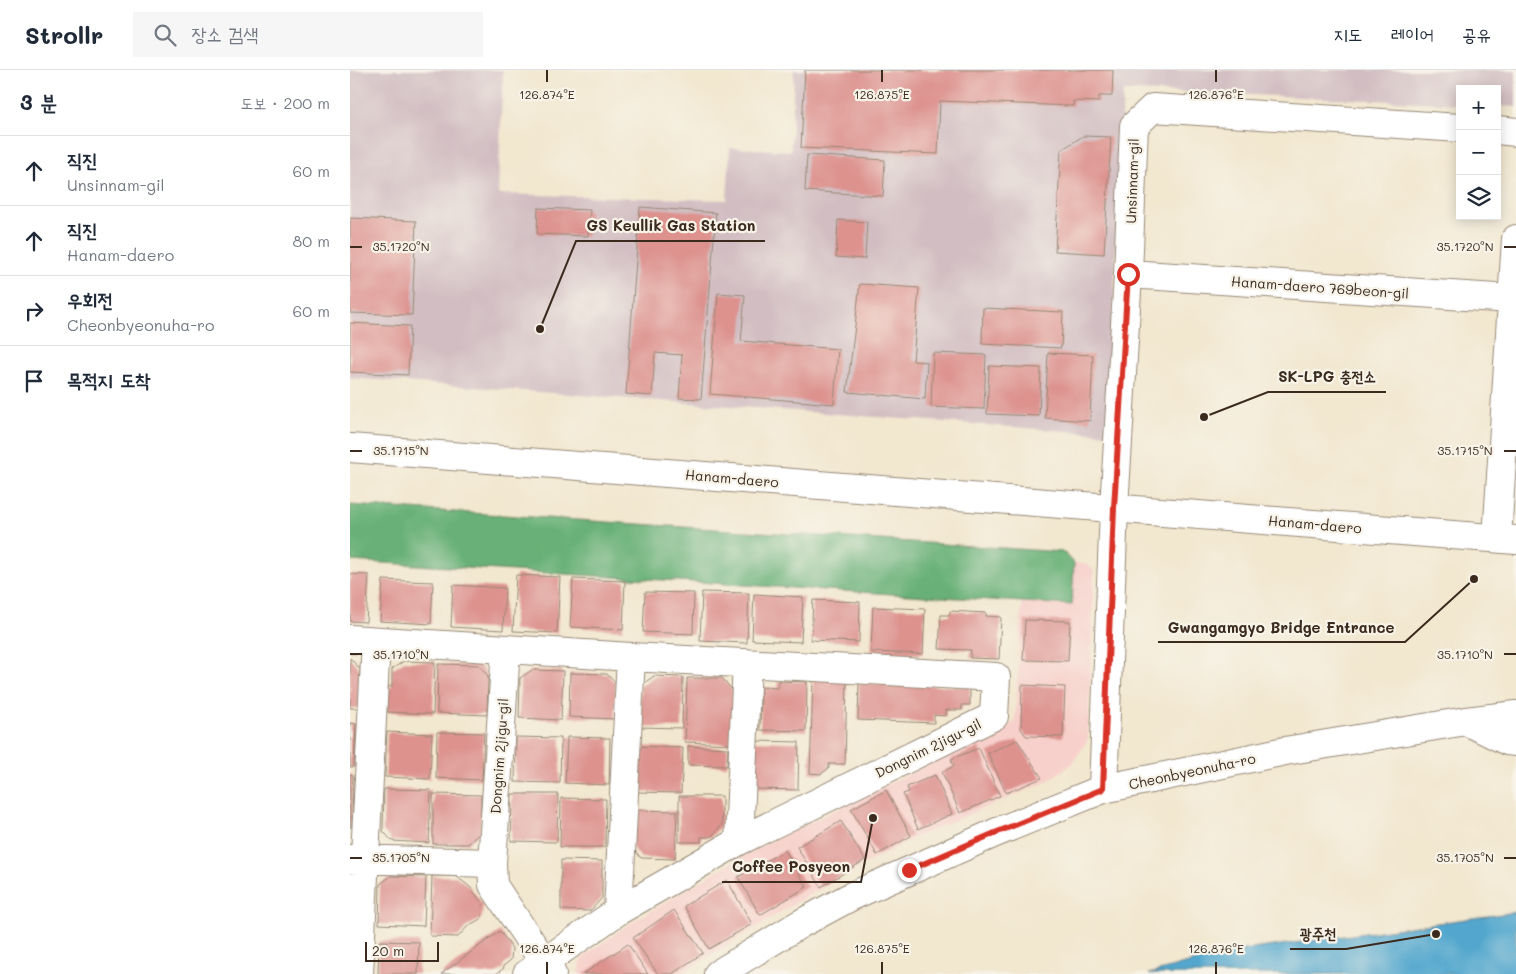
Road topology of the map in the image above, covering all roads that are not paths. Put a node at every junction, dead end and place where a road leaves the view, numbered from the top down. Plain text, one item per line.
1 (1456, 128) edge
2 (1501, 130) edge
3 (1516, 132) edge
4 (1516, 240) edge
5 (1128, 274) junction
6 (1512, 299) junction
7 (350, 448) edge
8 (1114, 508) junction
9 (1506, 539) edge
10 (363, 640) edge
11 (506, 649) junction
12 (631, 657) junction
13 (747, 663) junction
14 (1516, 715) edge
15 (1466, 721) junction
16 (1516, 742) edge
17 (1103, 789) junction
18 (739, 840) junction
19 (357, 859) edge
20 (492, 863) junction
21 (618, 911) junction
22 (540, 970) edge
23 (359, 974) edge
24 (718, 974) edge

1 - 5 street, Unsinnam-gil
2 - 3 street
4 - 6 street
5 - 6 street, Hanam-daero 769beon-gil
5 - 8 street, Unsinnam-gil
6 - 9 street
7 - 8 street, Hanam-daero
8 - 9 street, Hanam-daero
8 - 17 street
10 - 11 street, Dongnim 2jigu-gil
10 - 19 street, Dongnim 2jigu-gil
11 - 12 street, Dongnim 2jigu-gil
11 - 20 street, Dongnim 2jigu-gil
12 - 13 street, Dongnim 2jigu-gil
12 - 21 street
13 - 18 street
13 - 18 street, Dongnim 2jigu-gil
14 - 15 street, Cheonbyeonuha-ro
15 - 16 street
15 - 17 street, Cheonbyeonuha-ro
17 - 24 street, Cheonbyeonuha-ro
18 - 21 street, Dongnim 2jigu-gil
19 - 20 street
19 - 23 street, Dongnim 2jigu-gil
20 - 22 street, Dongnim 2jigu-gil
21 - 22 street, Dongnim 2jigu-gil

